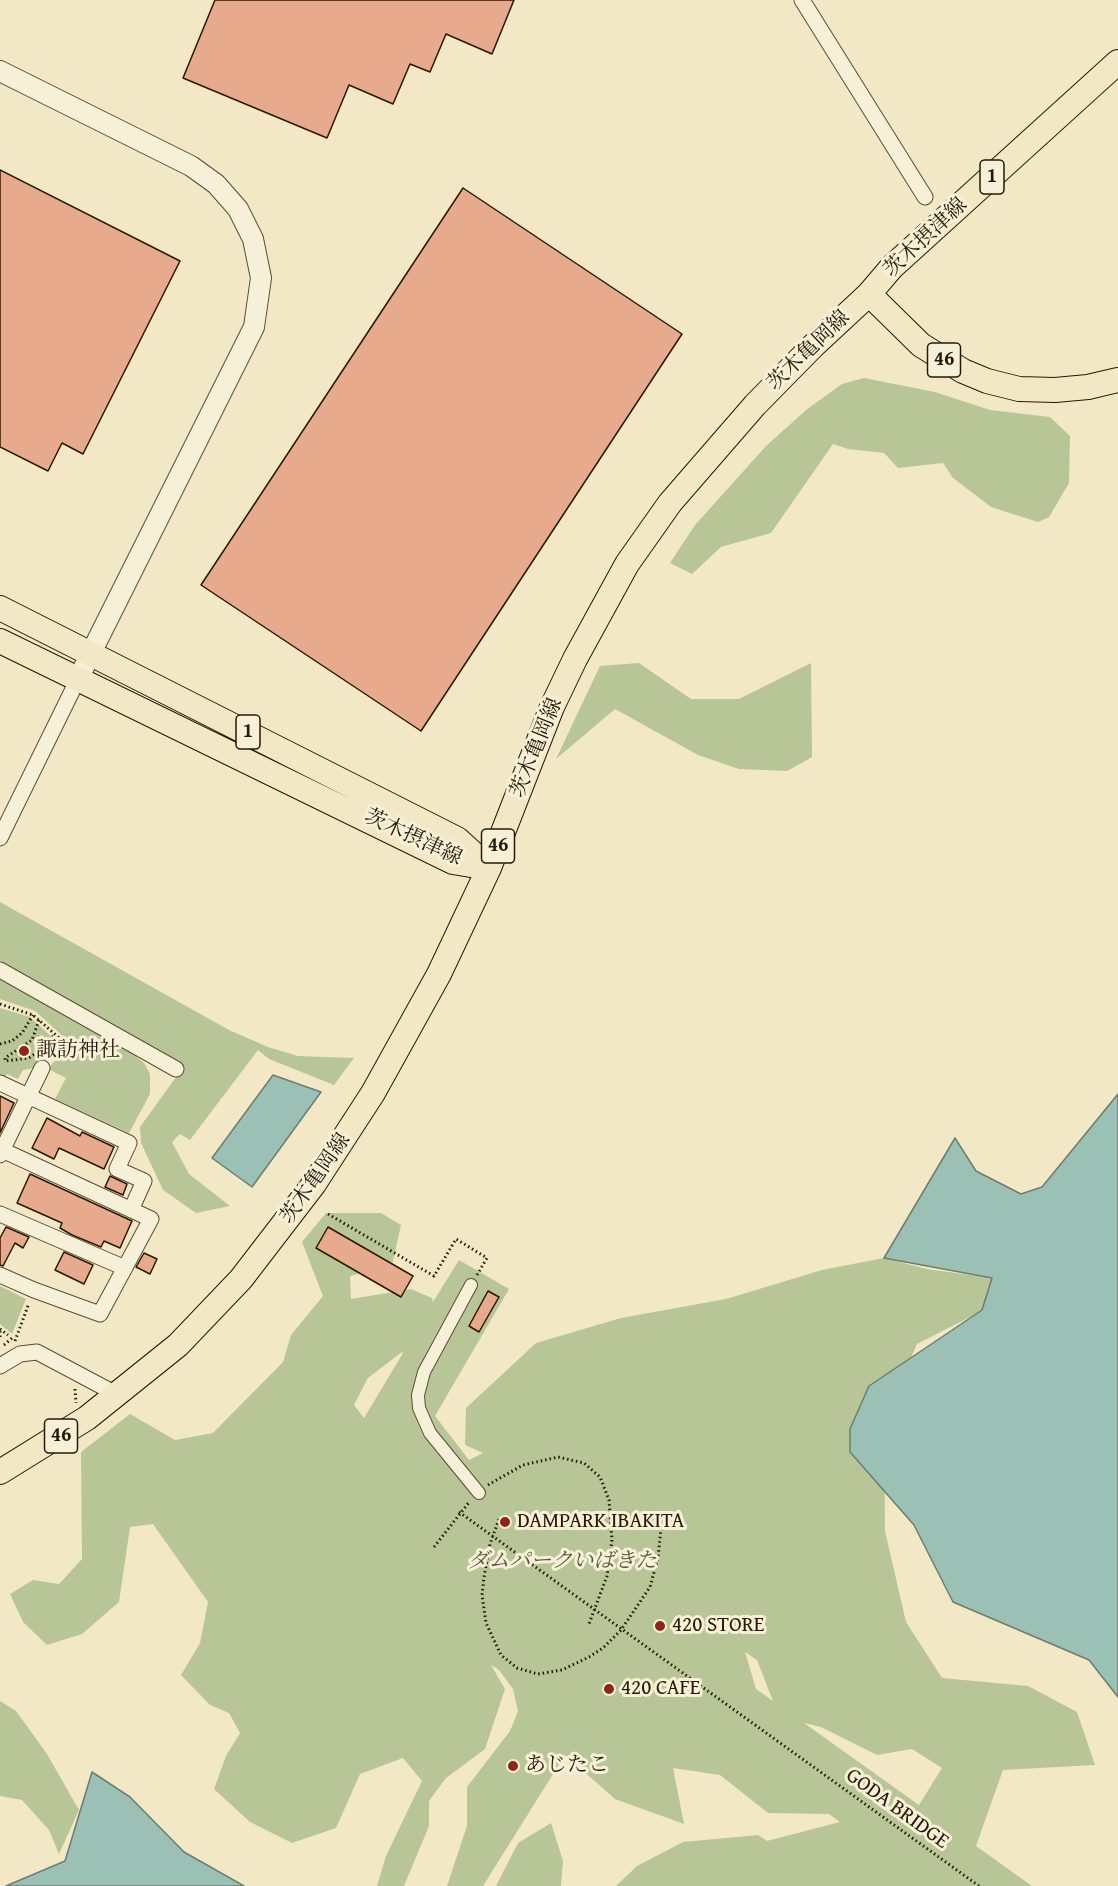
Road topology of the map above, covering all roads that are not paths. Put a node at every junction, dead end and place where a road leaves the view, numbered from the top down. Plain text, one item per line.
1 (802, 0) edge
2 (1118, 62) edge
3 (0, 71) edge
4 (926, 196) dead end
5 (869, 294) junction
6 (1118, 380) edge
7 (0, 608) edge
8 (0, 641) edge
9 (91, 653) junction
10 (78, 679) junction
11 (0, 838) edge
12 (489, 868) junction
13 (0, 970) edge
14 (170, 1062) dead end
15 (42, 1068) road end
16 (0, 1083) edge
17 (28, 1096) junction
18 (1, 1152) edge
19 (131, 1210) junction
20 (0, 1214) edge
21 (125, 1268) junction
22 (0, 1275) edge
23 (471, 1286) road end
24 (0, 1366) edge
25 (118, 1395) junction
26 (0, 1472) edge
27 (478, 1493) road end

1 - 4 street
2 - 5 main road, 茨木摂津線 / 1
3 - 9 street
5 - 6 main road, 茨木亀岡線 / 46
5 - 12 main road, 茨木亀岡線 / 46
7 - 9 main road, 茨木摂津線 / 1
8 - 10 main road, 茨木摂津線 / 1
9 - 10 street
9 - 12 main road, 茨木摂津線 / 1
10 - 11 street
10 - 12 main road, 茨木摂津線 / 1
12 - 25 main road, 茨木亀岡線 / 46
13 - 14 street
15 - 17 street
16 - 17 street
17 - 18 street
17 - 19 street
18 - 19 street
19 - 21 street
20 - 21 street
21 - 22 street
23 - 27 street
24 - 25 street
25 - 26 main road, 茨木亀岡線 / 46

